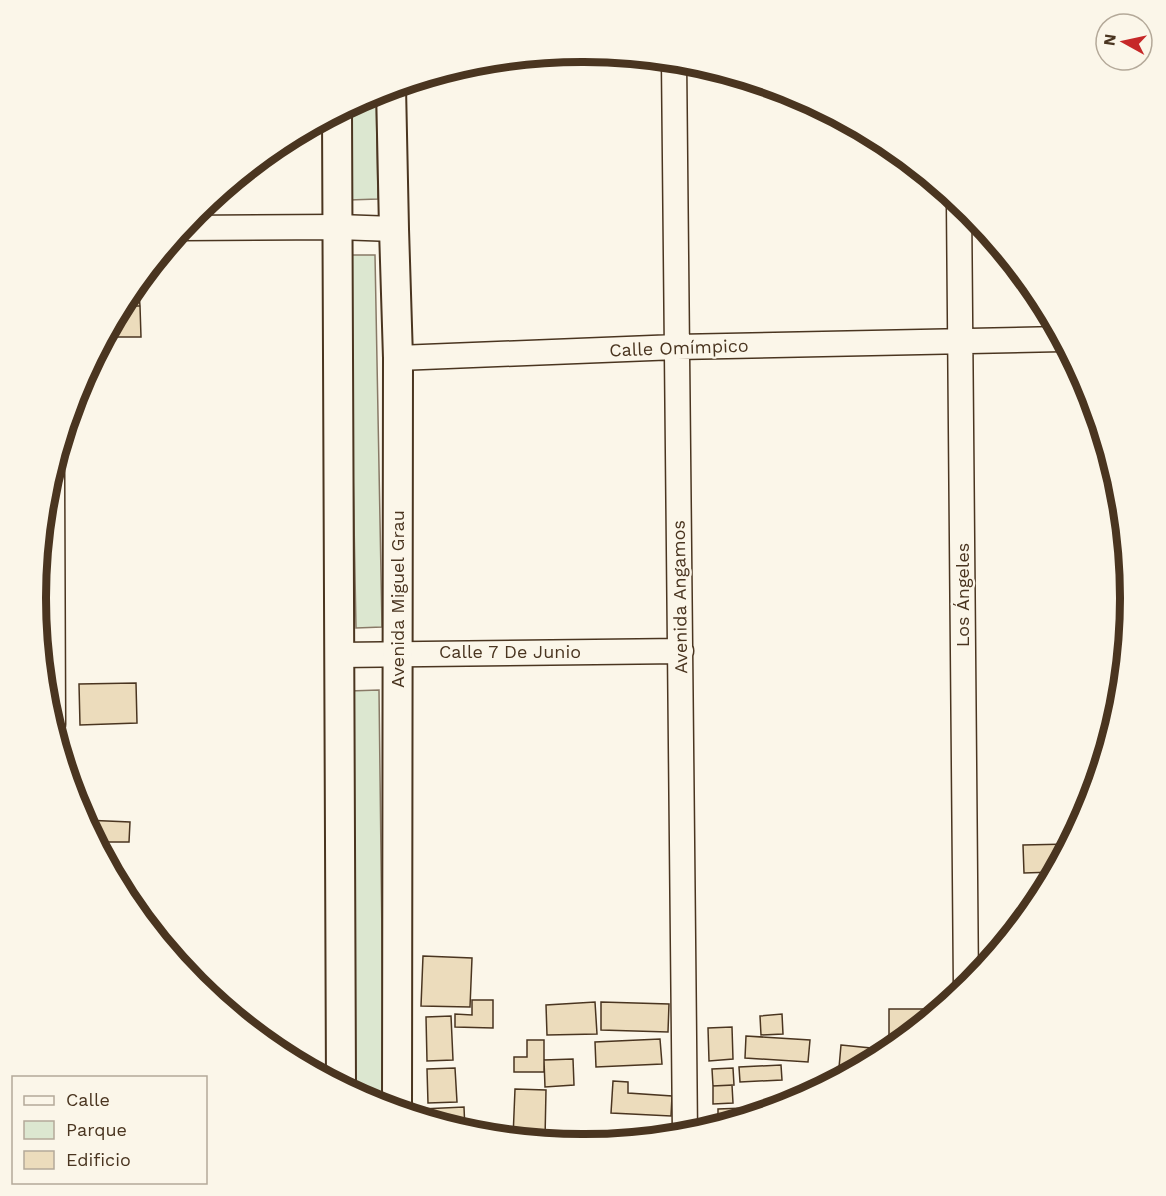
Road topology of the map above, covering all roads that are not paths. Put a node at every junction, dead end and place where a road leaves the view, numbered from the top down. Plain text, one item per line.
1 (674, 70) edge
2 (391, 97) edge
3 (337, 122) edge
4 (959, 216) edge
5 (338, 227) junction
6 (195, 228) edge
7 (393, 229) junction
8 (1053, 339) edge
9 (961, 341) junction
10 (677, 347) junction
11 (398, 358) junction
12 (52, 522) edge
13 (681, 651) junction
14 (398, 653) junction
15 (339, 655) junction
16 (52, 674) edge
17 (966, 973) edge
18 (341, 1076) edge
19 (397, 1101) edge
20 (685, 1125) edge

1 - 10 street, Avenida Angamos
2 - 7 street, Avenida Miguel Grau
3 - 5 street
4 - 9 street, Los Ángeles
5 - 6 street
5 - 7 street
5 - 15 street
7 - 11 street, Avenida Miguel Grau
8 - 9 street, Calle Omímpico
9 - 10 street, Calle Omímpico
9 - 17 street, Los Ángeles
10 - 11 street, Calle Omímpico
10 - 13 street, Avenida Angamos
11 - 14 street, Avenida Miguel Grau
12 - 16 street
13 - 14 street, Calle 7 De Junio
13 - 20 street, Avenida Angamos
14 - 15 street, Calle 7 De Junio
14 - 19 street, Avenida Miguel Grau
15 - 18 street

